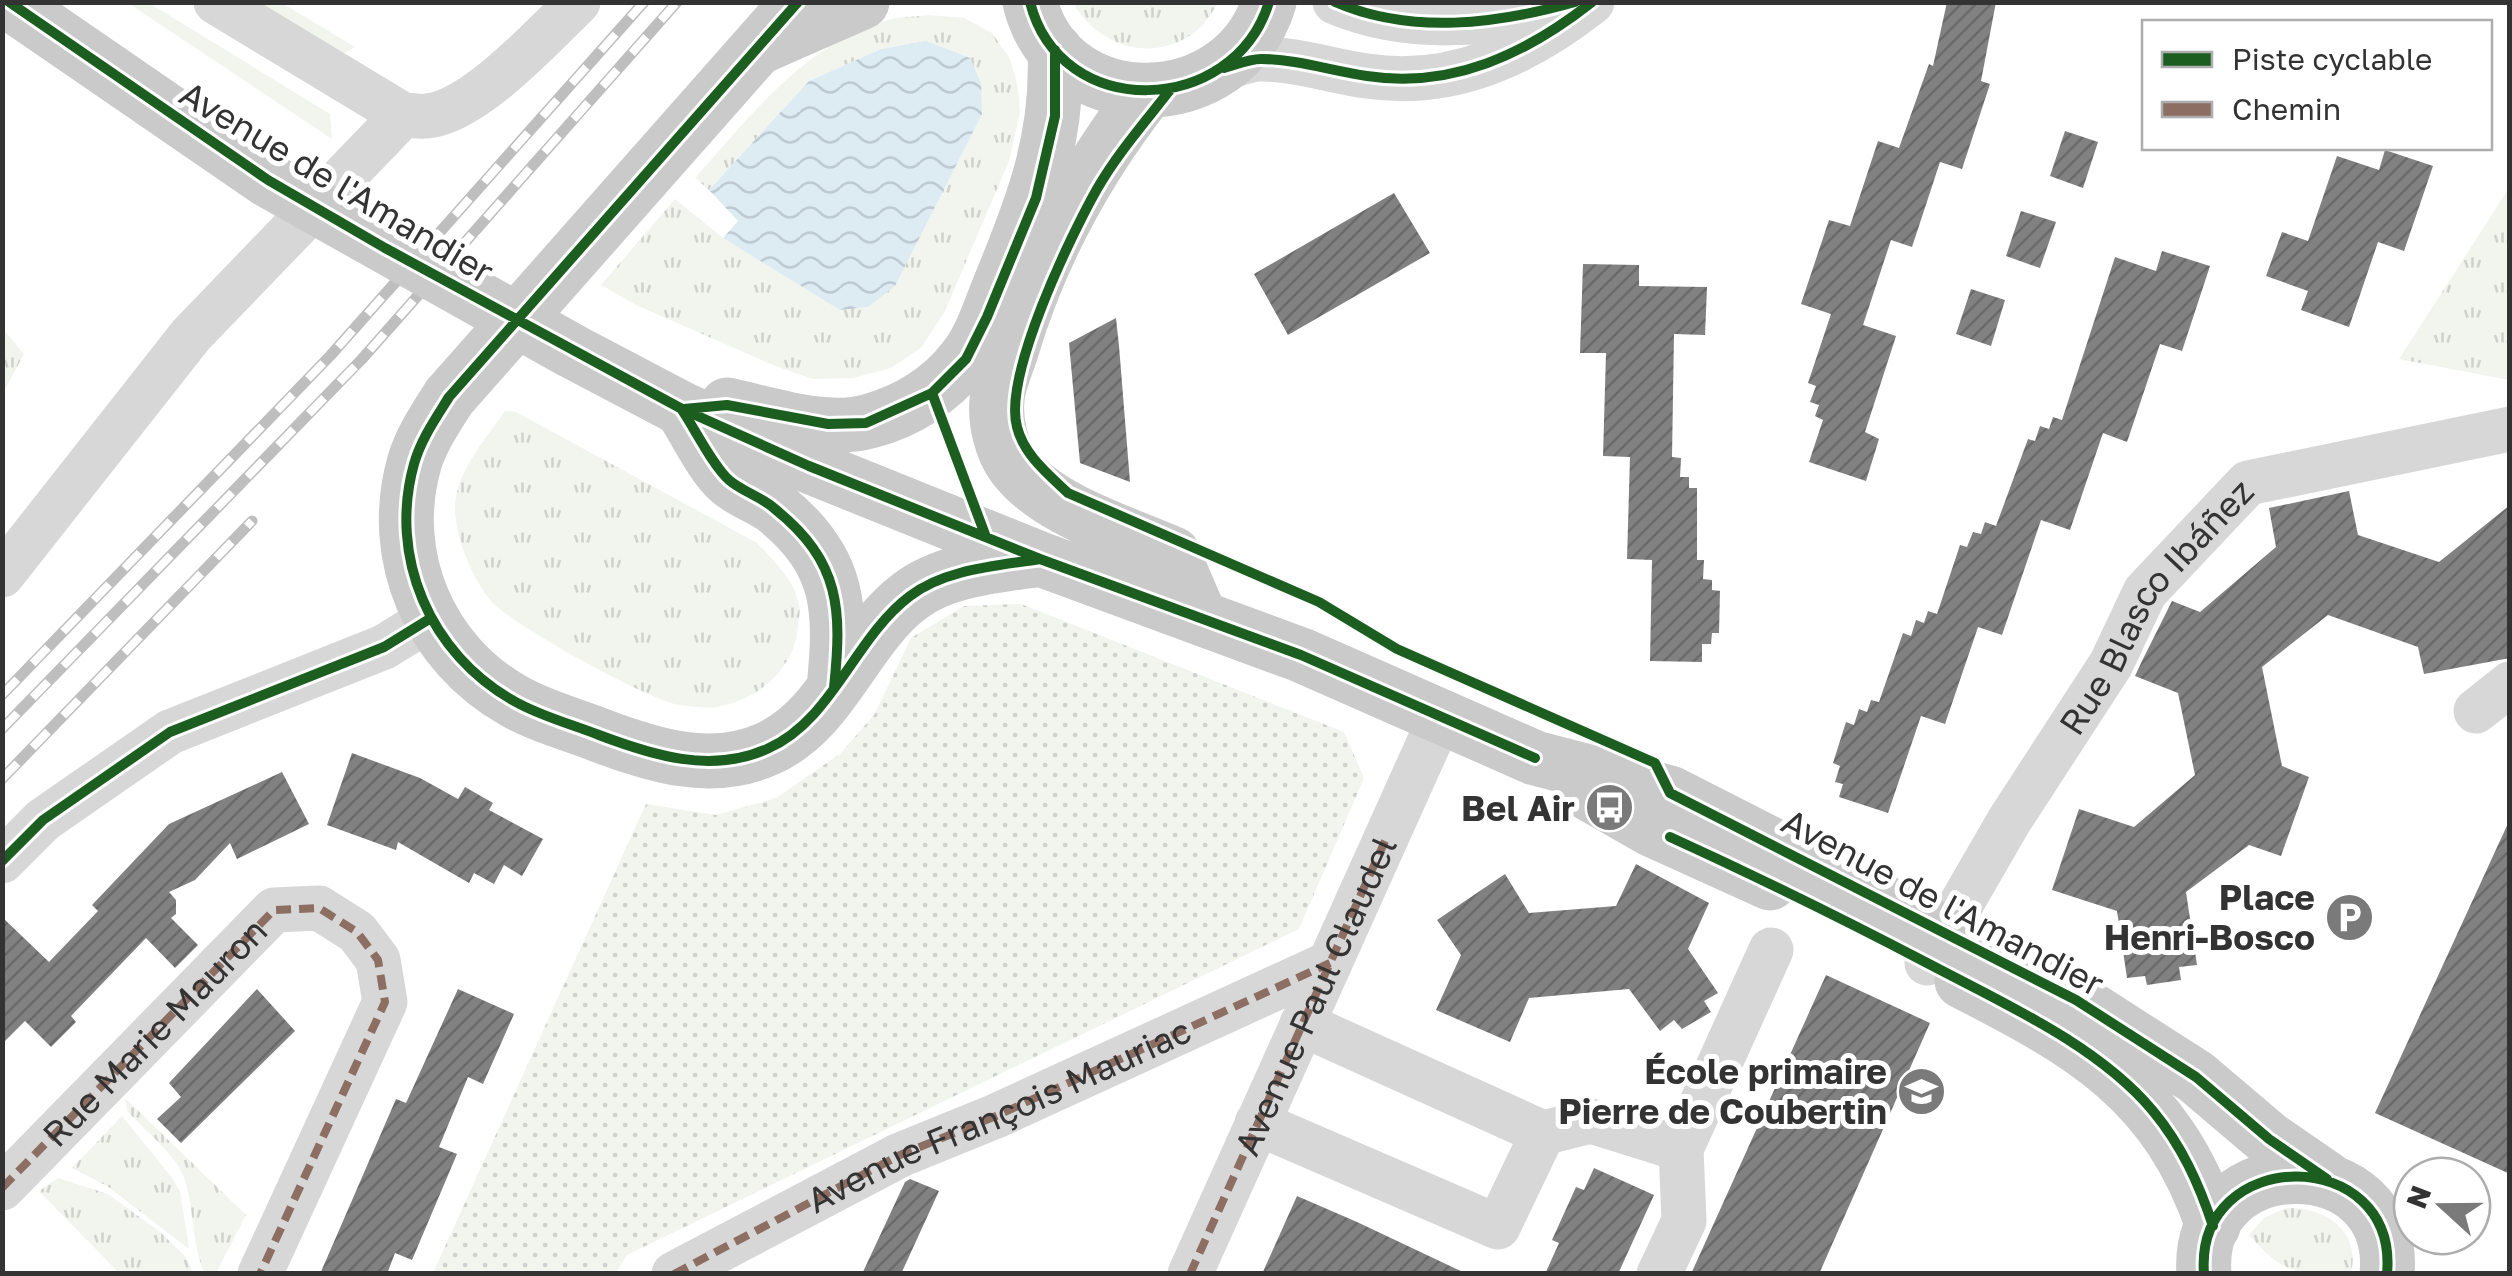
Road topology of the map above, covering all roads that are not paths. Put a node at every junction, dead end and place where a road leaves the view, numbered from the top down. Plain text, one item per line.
1 (9, 2) edge
2 (216, 2) edge
3 (578, 2) edge
4 (798, 2) edge
5 (862, 2) edge
6 (1270, 2) edge
7 (1335, 2) edge
8 (1575, 2) edge
9 (1592, 2) edge
10 (1032, 17) edge
11 (757, 48) junction
12 (1224, 68) junction
13 (1147, 92) junction
14 (403, 115) junction
15 (682, 409) junction
16 (2510, 429) edge
17 (1040, 559) junction
18 (2, 575) edge
19 (1200, 617) junction
20 (431, 618) junction
21 (834, 688) junction
22 (1441, 716) junction
23 (2, 861) edge
24 (1937, 947) junction
25 (1771, 950) dead end
26 (1330, 962) junction
27 (1302, 1024) junction
28 (1258, 1123) junction
29 (1544, 1132) junction
30 (1681, 1148) junction
31 (2327, 1179) junction
32 (2, 1188) edge
33 (2384, 1253) edge
34 (2205, 1260) edge
35 (260, 1274) edge
36 (674, 1274) edge
37 (1190, 1274) edge
38 (1658, 1274) edge
39 (2432, 1274) edge

1 - 15 main road, Avenue de l'Amandier, bridge
2 - 14 street
3 - 14 street
4 - 11 main road
5 - 11 main road
6 - 12 main road
7 - 8 street
9 - 12 street
10 - 13 main road
10 - 15 main road
11 - 20 main road
12 - 13 main road
13 - 19 main road
14 - 18 street
15 - 17 main road, Avenue de l'Amandier
15 - 21 main road
16 - 24 street, Rue Blasco Ibáñez
17 - 19 main road, Avenue de l'Amandier
17 - 21 main road
19 - 22 main road, Avenue de l'Amandier
20 - 21 main road
20 - 23 street
22 - 24 main road, Avenue de l'Amandier
22 - 26 street, Avenue Paul Claudel
24 - 31 main road, Avenue de l'Amandier
24 - 34 main road, Avenue de l'Amandier
25 - 30 street
26 - 27 street, Avenue Paul Claudel
26 - 36 street, Avenue François Mauriac
27 - 28 street, Avenue Paul Claudel
27 - 29 street
28 - 29 street
28 - 37 street, Avenue Paul Claudel
29 - 30 street
30 - 38 street
31 - 33 main road, Avenue de l'Amandier
31 - 34 main road
32 - 35 street, Rue Marie Mauron
33 - 39 main road

